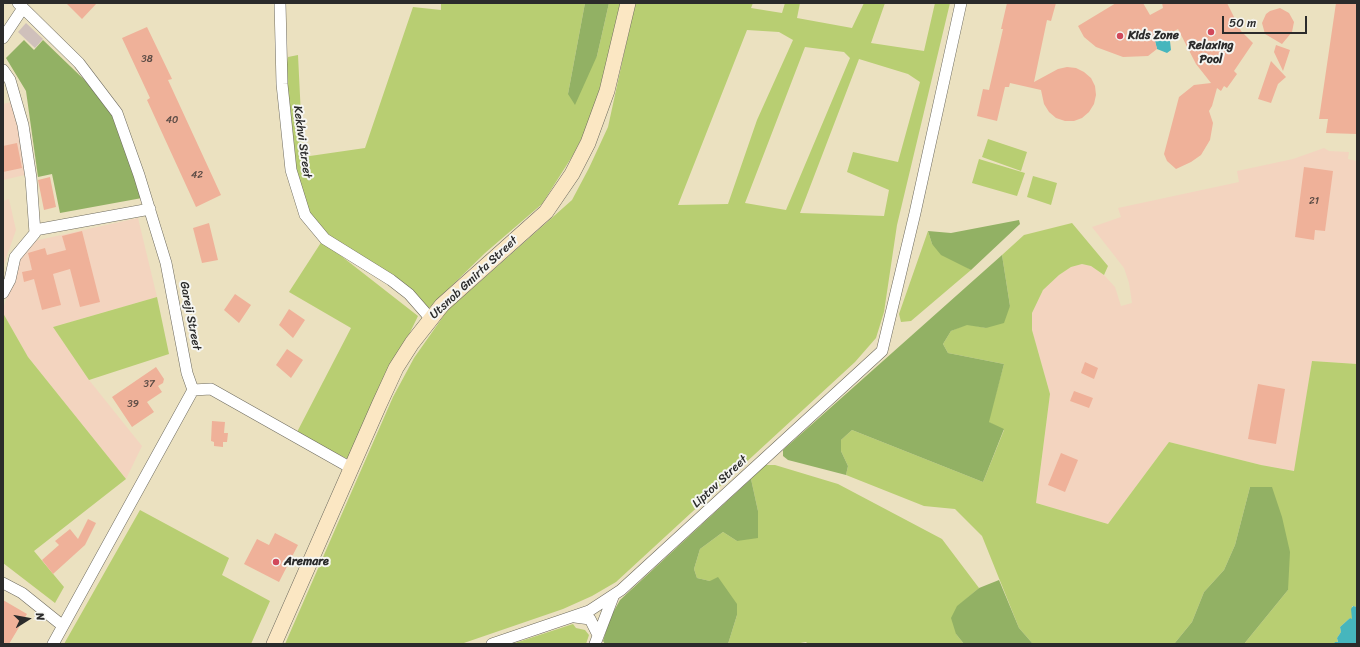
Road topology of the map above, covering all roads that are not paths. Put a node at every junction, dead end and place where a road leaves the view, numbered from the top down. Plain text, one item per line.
1 (280, 3) edge
2 (628, 3) edge
3 (961, 3) edge
4 (20, 6) edge
5 (3, 38) edge
6 (3, 70) edge
7 (150, 209) junction
8 (35, 230) junction
9 (3, 293) edge
10 (430, 318) junction
11 (193, 390) junction
12 (351, 468) junction
13 (3, 584) edge
14 (613, 596) junction
15 (575, 617) junction
16 (63, 626) junction
17 (597, 640) edge
18 (53, 644) edge
19 (274, 644) edge
20 (492, 644) edge

1 - 10 street, Kekhvi Street
2 - 10 main road, Utsnob Gmirta Street
3 - 14 street, Liptov Street
4 - 5 street
4 - 7 street, Gareji Street
6 - 8 street
7 - 8 street
7 - 11 street, Gareji Street
8 - 9 street
10 - 12 main road, Utsnob Gmirta Street
11 - 12 street
11 - 16 street
12 - 19 main road, Utsnob Gmirta Street
13 - 16 street
14 - 15 street
14 - 17 street, Liptov Street
15 - 17 street
15 - 20 street
16 - 18 street

